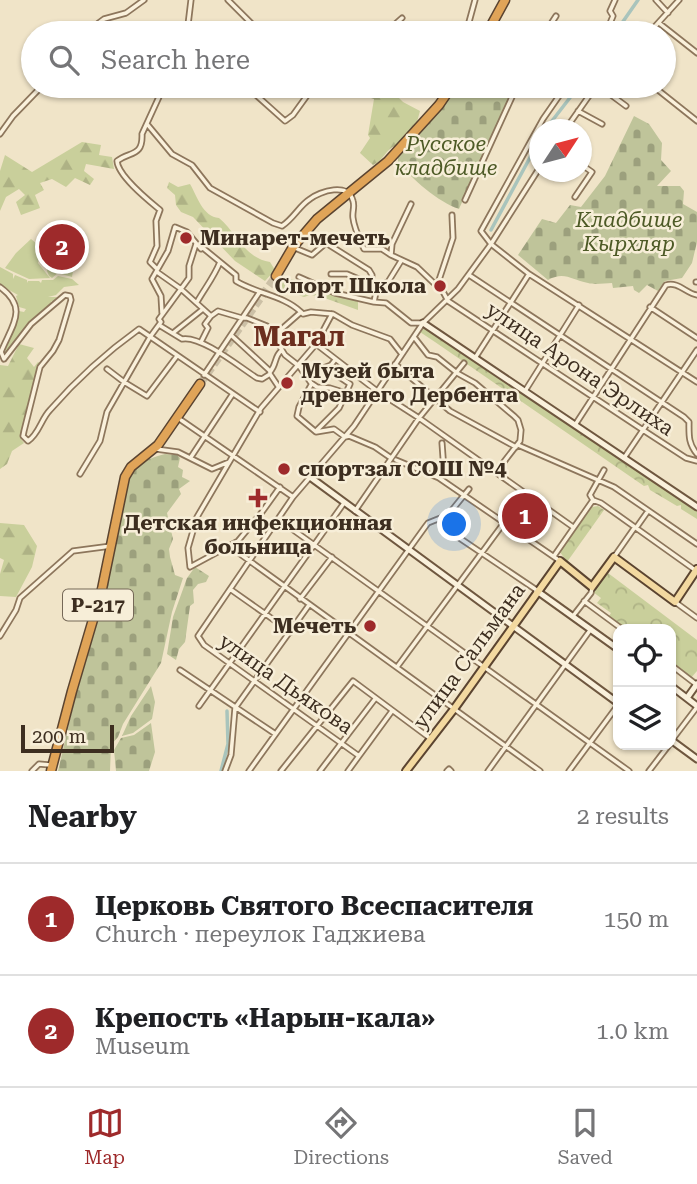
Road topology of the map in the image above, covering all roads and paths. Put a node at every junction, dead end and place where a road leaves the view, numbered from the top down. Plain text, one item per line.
1 (144, 0) edge
2 (191, 0) edge
3 (228, 0) edge
4 (475, 0) edge
5 (505, 0) edge
6 (615, 0) edge
7 (656, 0) edge
8 (679, 0) edge
9 (668, 13) junction
10 (556, 16) dead end
11 (402, 19) dead end
12 (101, 21) edge
13 (190, 21) edge
14 (249, 21) edge
15 (400, 21) edge
16 (469, 21) edge
17 (494, 21) edge
18 (553, 21) edge
19 (611, 21) edge
20 (661, 21) edge
21 (676, 36) edge
22 (697, 53) edge
23 (30, 98) edge
24 (159, 98) edge
25 (259, 98) edge
26 (305, 98) edge
27 (442, 98) edge
28 (444, 98) edge
29 (512, 98) edge
30 (557, 98) edge
31 (588, 98) edge
32 (614, 98) edge
33 (668, 98) edge
34 (442, 101) junction
35 (626, 106) dead end
36 (578, 111) junction
37 (573, 119) edge
38 (697, 121) edge
39 (147, 124) junction
40 (602, 124) dead end
41 (0, 134) edge
42 (530, 182) edge
43 (586, 182) edge
44 (349, 193) junction
45 (575, 197) dead end
46 (465, 200) dead end
47 (411, 204) dead end
48 (452, 215) dead end
49 (196, 244) junction
50 (491, 244) junction
51 (293, 247) junction
52 (391, 255) junction
53 (401, 261) junction
54 (220, 262) junction
55 (157, 270) junction
56 (331, 274) dead end
57 (529, 274) junction
58 (469, 275) junction
59 (276, 276) tunnel mouth
60 (299, 277) dead end
61 (371, 284) junction
62 (377, 286) junction
63 (0, 287) edge
64 (181, 289) junction
65 (443, 290) junction
66 (259, 293) junction
67 (697, 295) edge
68 (448, 300) junction
69 (374, 302) junction
70 (512, 302) junction
71 (196, 303) junction
72 (579, 305) junction
73 (650, 307) junction
74 (204, 309) junction
75 (301, 312) junction
76 (332, 314) junction
77 (161, 316) junction
78 (211, 316) junction
79 (242, 318) junction
80 (423, 323) junction
81 (159, 325) junction
82 (493, 330) junction
83 (173, 333) junction
84 (231, 334) junction
85 (272, 334) junction
86 (561, 334) junction
87 (150, 337) junction
88 (414, 337) junction
89 (631, 338) junction
90 (697, 338) edge
91 (201, 342) junction
92 (316, 345) junction
93 (697, 350) edge
94 (281, 351) junction
95 (218, 353) junction
96 (401, 353) junction
97 (177, 356) junction
98 (475, 358) junction
99 (335, 360) junction
100 (544, 362) junction
101 (394, 363) junction
102 (464, 363) dead end
103 (331, 365) junction
104 (299, 366) junction
105 (107, 369) dead end
106 (612, 369) junction
107 (270, 373) junction
108 (457, 373) junction
109 (682, 373) junction
110 (202, 380) junction
111 (124, 382) junction
112 (697, 382) edge
113 (311, 383) junction
114 (278, 386) junction
115 (377, 391) junction
116 (525, 391) junction
117 (346, 393) junction
118 (232, 394) junction
119 (593, 397) junction
120 (435, 400) junction
121 (663, 402) junction
122 (260, 412) junction
123 (419, 418) junction
124 (181, 420) dead end
125 (575, 425) junction
126 (643, 430) junction
127 (316, 432) junction
128 (204, 435) junction
129 (345, 437) junction
130 (444, 441) junction
131 (517, 446) junction
132 (153, 448) junction
133 (697, 454) edge
134 (235, 455) junction
135 (191, 457) junction
136 (624, 458) junction
137 (393, 459) junction
138 (231, 460) junction
139 (697, 461) edge
140 (604, 470) dead end
141 (496, 472) junction
142 (80, 474) dead end
143 (310, 477) junction
144 (439, 478) junction
145 (599, 481) junction
146 (279, 487) junction
147 (469, 489) dead end
148 (526, 493) junction
149 (465, 495) junction
150 (293, 496) junction
151 (593, 500) junction
152 (344, 503) junction
153 (697, 507) edge
154 (355, 511) junction
155 (648, 511) junction
156 (278, 519) junction
157 (503, 523) junction
158 (573, 527) junction
159 (635, 527) junction
160 (455, 535) dead end
161 (313, 544) junction
162 (697, 544) edge
163 (111, 546) junction
164 (229, 546) junction
165 (409, 550) junction
166 (481, 551) junction
167 (332, 557) junction
168 (614, 557) junction
169 (557, 559) junction
170 (249, 561) junction
171 (697, 569) edge
172 (283, 586) junction
173 (457, 586) junction
174 (592, 587) junction
175 (230, 589) junction
176 (536, 590) junction
177 (379, 592) junction
178 (300, 599) junction
179 (584, 601) junction
180 (675, 602) junction
181 (309, 605) junction
182 (264, 613) junction
183 (573, 616) junction
184 (697, 618) edge
185 (615, 624) edge
186 (427, 626) junction
187 (513, 626) junction
188 (591, 629) junction
189 (291, 632) junction
190 (349, 633) junction
191 (0, 636) edge
192 (613, 645) edge
193 (229, 662) junction
194 (565, 664) junction
195 (397, 667) junction
196 (484, 668) junction
197 (676, 669) edge
198 (180, 670) dead end
199 (256, 680) junction
200 (697, 684) edge
201 (672, 687) edge
202 (208, 690) junction
203 (687, 698) junction
204 (375, 699) junction
205 (613, 700) edge
206 (536, 703) junction
207 (199, 706) dead end
208 (697, 706) edge
209 (236, 708) junction
210 (294, 709) junction
211 (454, 709) junction
212 (392, 711) junction
213 (613, 711) edge
214 (318, 725) junction
215 (275, 734) junction
216 (676, 734) edge
217 (431, 739) junction
218 (342, 742) junction
219 (590, 743) junction
220 (506, 746) junction
221 (676, 746) edge
222 (664, 750) edge
223 (359, 756) junction
224 (697, 759) edge
225 (52, 768) edge
226 (32, 771) edge
227 (225, 771) edge
228 (249, 771) edge
229 (281, 771) edge
230 (320, 771) edge
231 (348, 771) edge
232 (407, 771) edge
233 (488, 771) edge
234 (540, 771) edge
235 (569, 771) edge
236 (629, 771) edge
237 (649, 771) edge

1 - 12 street
2 - 13 street
3 - 14 street
4 - 16 street
5 - 17 highway
6 - 19 street
7 - 9 street
8 - 9 street
9 - 20 street
10 - 18 street
11 - 15 street
21 - 22 street
23 - 41 street
24 - 39 street
25 - 26 street
27 - 34 street
28 - 34 highway
29 - 46 street
30 - 50 street
31 - 36 street
32 - 35 street
33 - 38 street
34 - 44 highway
36 - 37 street
36 - 40 street
39 - 44 street
39 - 55 street
42 - 50 street
43 - 45 street
44 - 51 highway
44 - 52 street
47 - 52 street
48 - 65 street
49 - 54 street
49 - 55 street
49 - 64 street
50 - 57 street
50 - 58 street
51 - 59 highway
51 - 61 street
52 - 53 street
53 - 62 street
53 - 65 street
54 - 66 street
54 - 71 street
55 - 64 street
55 - 77 street
56 - 61 street
57 - 70 street
57 - 72 street
58 - 68 street
58 - 70 street
60 - 69 street
61 - 62 street
62 - 69 street
63 - 87 street
64 - 71 street
64 - 77 street
65 - 68 street
66 - 75 street
66 - 79 street
67 - 73 street
68 - 80 street
68 - 82 street, улица Арона Эрлиха
69 - 80 street
70 - 82 street
70 - 86 street
71 - 74 street
72 - 86 street
72 - 89 street
73 - 89 street
73 - 90 street
74 - 78 street
74 - 83 street
75 - 76 street
75 - 85 street
76 - 92 street
76 - 96 street
77 - 81 street
78 - 79 street
78 - 91 street
79 - 84 street
79 - 85 street
80 - 88 street
80 - 98 street
81 - 83 street
81 - 87 street
82 - 98 street
82 - 100 street, улица Арона Эрлиха
83 - 91 street
84 - 95 street
84 - 107 street
85 - 94 street
86 - 100 street
86 - 106 street
87 - 97 street
87 - 111 street
88 - 96 street
88 - 108 street
89 - 106 street
89 - 109 street
91 - 95 street
92 - 99 street
92 - 104 street
93 - 109 street
94 - 104 street
94 - 107 street
95 - 107 street
95 - 110 street
96 - 101 street
97 - 110 street
97 - 111 street
98 - 116 street
99 - 103 street
99 - 115 street
100 - 116 street
100 - 119 street, улица Арона Эрлиха
101 - 115 street
101 - 120 street
102 - 108 street
103 - 104 street
103 - 117 street
104 - 113 street
104 - 114 street
105 - 111 street
106 - 119 street
106 - 121 street
107 - 114 street
108 - 120 street
108 - 131 street
109 - 112 street
109 - 121 street
110 - 118 street
110 - 132 highway, Р-217
111 - 142 street
113 - 117 street
113 - 127 street
114 - 122 street
115 - 123 street
115 - 129 street
116 - 125 street
117 - 127 street
118 - 122 street
118 - 128 street
119 - 125 street
119 - 126 street, улица Арона Эрлиха
120 - 123 street
120 - 131 street
121 - 126 street
121 - 133 street
122 - 134 street
123 - 130 street
123 - 137 street
124 - 128 street
125 - 136 street
126 - 136 street
126 - 139 street, улица Арона Эрлиха
127 - 129 street
128 - 134 street
128 - 135 street
129 - 137 street
129 - 143 street
130 - 141 street
130 - 144 street
131 - 141 street
131 - 145 street
132 - 135 street
132 - 163 highway, Р-217
134 - 138 street
134 - 146 street
135 - 138 street
136 - 153 street
137 - 144 street
137 - 154 street
138 - 164 street
140 - 145 street
141 - 148 street
143 - 150 street
143 - 152 street
144 - 149 street
145 - 151 street
145 - 155 street
146 - 150 street
146 - 164 street
147 - 149 street
148 - 157 street
148 - 158 street
149 - 157 street
149 - 165 street
150 - 156 street
151 - 158 street
151 - 159 street
152 - 154 street
152 - 161 street
154 - 165 street
155 - 159 street
155 - 162 street
156 - 161 street
156 - 170 street
157 - 166 street
157 - 169 street
158 - 169 street
159 - 168 street
159 - 171 street
160 - 166 street
161 - 167 street
161 - 172 street
163 - 191 street
163 - 225 highway, Р-217
164 - 170 street
165 - 173 street
165 - 177 street
166 - 173 street
166 - 176 street
167 - 177 street
167 - 178 street
168 - 171 main road
168 - 174 main road
168 - 180 main road
169 - 174 main road
169 - 176 main road, улица Сальмана
170 - 172 street
170 - 175 street
171 - 180 main road
172 - 178 street
172 - 182 street
173 - 186 street
173 - 187 street
174 - 179 street
175 - 182 street
175 - 193 street, улица Дьякова
176 - 183 street
176 - 187 main road, улица Сальмана
177 - 186 street
177 - 190 street
178 - 181 street
179 - 183 street
179 - 185 street
180 - 184 street
181 - 189 street
181 - 190 street
182 - 189 street
182 - 193 street
183 - 188 street
186 - 195 street
186 - 196 street
187 - 194 street
187 - 196 main road, улица Сальмана
188 - 192 street
188 - 194 street
189 - 199 street
190 - 195 street
190 - 210 street
193 - 199 street, улица Дьякова
193 - 202 street
194 - 205 street
194 - 206 street
195 - 211 street
196 - 206 street
196 - 211 main road, улица Сальмана
197 - 200 street
198 - 202 street
199 - 209 street
199 - 210 street, улица Дьякова
200 - 203 street
201 - 203 street
202 - 207 street
202 - 209 street
203 - 208 street
204 - 212 street
204 - 214 street
204 - 218 street
206 - 219 street
206 - 220 street
208 - 216 street
209 - 215 street
209 - 227 street
210 - 214 street, улица Дьякова
210 - 215 street
211 - 217 main road, улица Сальмана
211 - 220 street
212 - 217 street
212 - 223 street
213 - 219 street
214 - 218 street, улица Дьякова
214 - 229 street
215 - 228 street
217 - 232 main road, улица Сальмана
218 - 223 street, улица Дьякова
218 - 230 street
219 - 235 street
219 - 236 street
220 - 233 street
220 - 234 street
221 - 224 street
222 - 237 street
223 - 231 street
225 - 226 street

